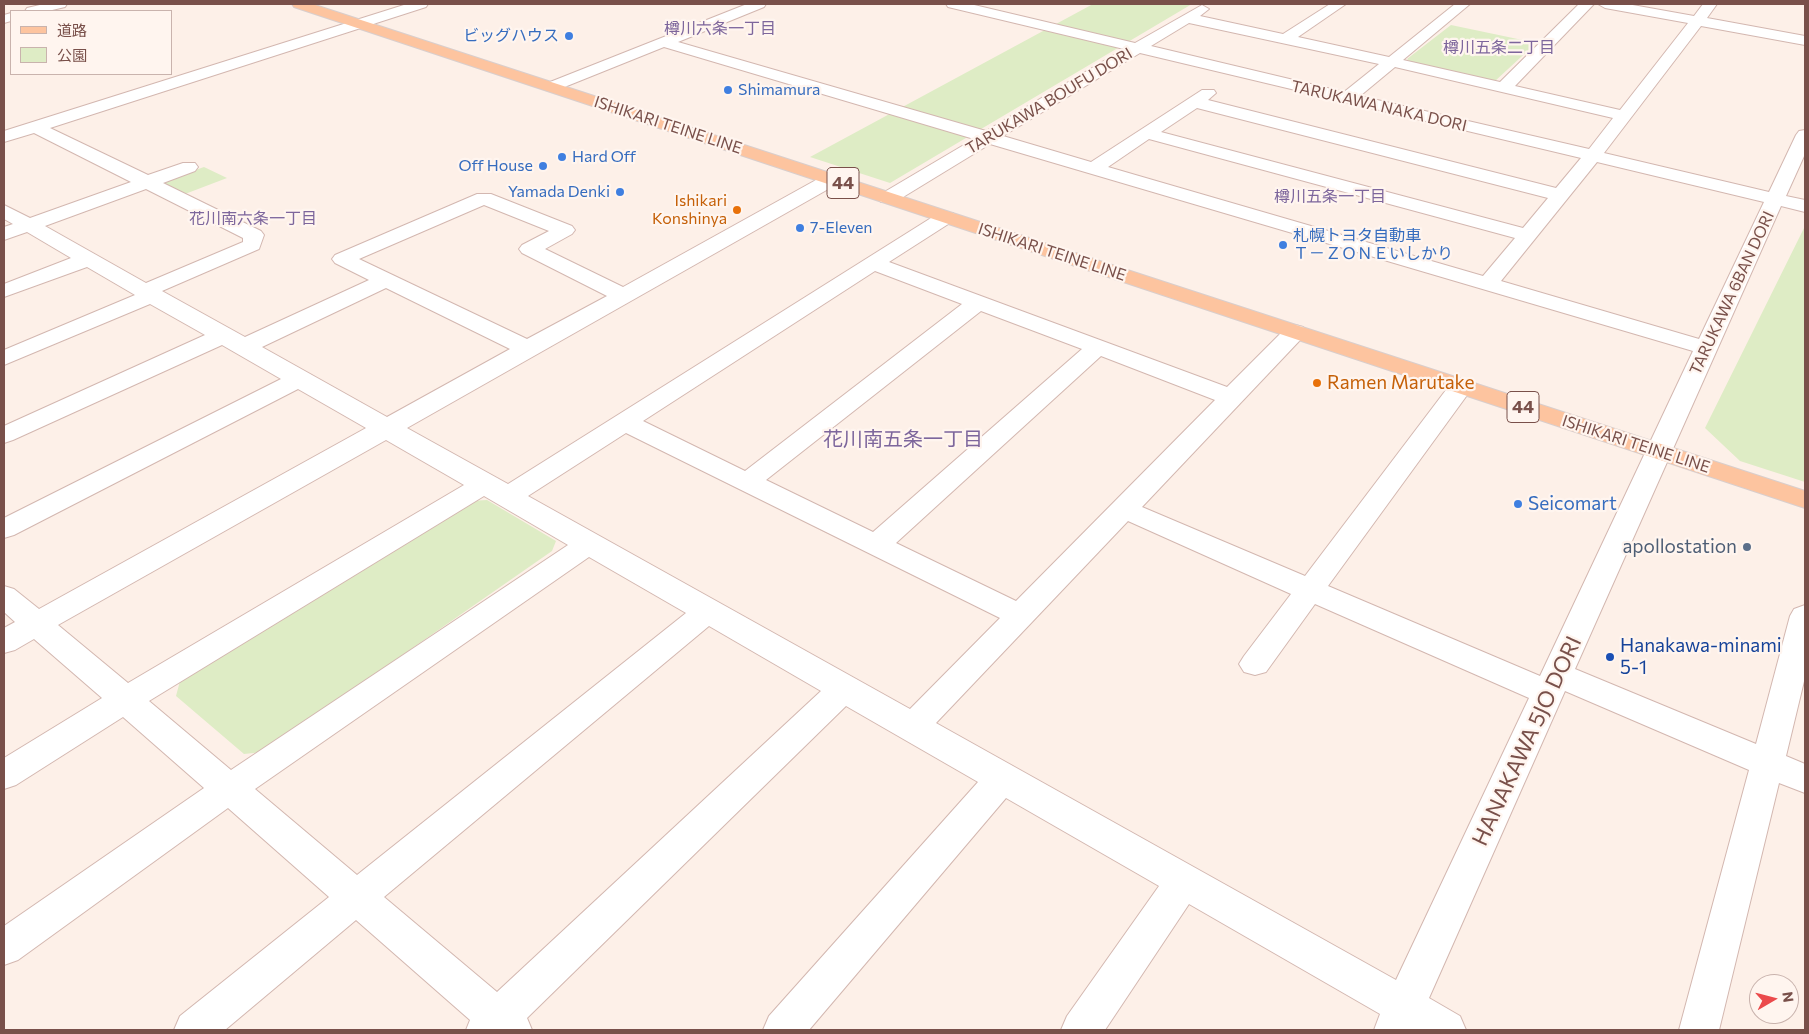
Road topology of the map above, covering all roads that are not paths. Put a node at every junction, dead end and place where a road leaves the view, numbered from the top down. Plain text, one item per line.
1 (60, 4) edge
2 (299, 4) edge
3 (421, 4) edge
4 (759, 4) edge
5 (953, 4) edge
6 (1211, 4) edge
7 (1339, 4) edge
8 (1463, 4) edge
9 (1587, 4) edge
10 (1605, 4) edge
11 (1710, 4) edge
12 (36, 10) edge
13 (1187, 18) junction
14 (1697, 20) junction
15 (358, 24) junction
16 (1286, 39) junction
17 (1805, 40) edge
18 (662, 42) junction
19 (1137, 48) junction
20 (1392, 62) junction
21 (1239, 72) junction
22 (551, 87) junction
23 (1504, 88) junction
24 (1347, 98) junction
25 (1194, 102) junction
26 (1624, 116) junction
27 (35, 127) junction
28 (1146, 133) junction
29 (4, 137) edge
30 (990, 137) junction
31 (1804, 142) edge
32 (1592, 157) junction
33 (189, 167) dead end
34 (1094, 168) junction
35 (832, 179) junction
36 (147, 182) junction
37 (1561, 196) junction
38 (888, 198) junction
39 (1776, 199) junction
40 (1805, 206) edge
41 (946, 217) junction
42 (12, 223) edge
43 (1528, 235) junction
44 (88, 259) junction
45 (872, 264) junction
46 (386, 280) junction
47 (1488, 284) junction
48 (4, 291) edge
49 (149, 293) junction
50 (624, 296) junction
51 (978, 303) junction
52 (1295, 332) junction
53 (233, 341) junction
54 (1098, 348) junction
55 (1706, 348) junction
56 (529, 349) junction
57 (4, 358) edge
58 (300, 379) junction
59 (1461, 386) junction
60 (1231, 397) junction
61 (624, 422) junction
62 (386, 428) junction
63 (4, 435) edge
64 (1658, 451) junction
65 (747, 482) junction
66 (496, 490) junction
67 (1805, 500) edge
68 (1123, 509) junction
69 (4, 529) edge
70 (589, 544) junction
71 (876, 545) junction
72 (1310, 590) junction
73 (4, 596) edge
74 (708, 611) junction
75 (1020, 615) junction
76 (1805, 616) edge
77 (37, 624) junction
78 (4, 642) edge
79 (1255, 664) dead end
80 (1552, 684) junction
81 (844, 688) junction
82 (125, 700) junction
83 (912, 726) junction
84 (1768, 764) junction
85 (4, 775) edge
86 (1002, 778) junction
87 (1805, 779) edge
88 (230, 789) junction
89 (1184, 881) junction
90 (356, 897) junction
91 (4, 948) edge
92 (1400, 1019) edge
93 (499, 1026) edge
94 (194, 1030) edge
95 (783, 1030) edge
96 (1081, 1030) edge
97 (1446, 1030) edge
98 (1699, 1030) edge

1 - 12 street
2 - 15 main road, ISHIKARI TEINE LINE / 44
3 - 15 street
4 - 18 street
5 - 19 street, TARUKAWA NAKA DORI
6 - 13 street, TARUKAWA BOUFU DORI
7 - 16 street
8 - 20 street
9 - 23 street
10 - 14 street
11 - 14 street
13 - 16 street
13 - 19 street, TARUKAWA BOUFU DORI
14 - 17 street
14 - 26 street
15 - 22 main road, ISHIKARI TEINE LINE / 44
15 - 27 street
16 - 20 street
18 - 22 street
18 - 30 street
19 - 21 street, TARUKAWA NAKA DORI
19 - 30 street, TARUKAWA BOUFU DORI
20 - 23 street
20 - 24 street
21 - 24 street, TARUKAWA NAKA DORI
21 - 25 street
22 - 35 main road, ISHIKARI TEINE LINE / 44
23 - 26 street
24 - 32 street, TARUKAWA NAKA DORI
25 - 28 street
25 - 37 street
26 - 32 street
27 - 29 street
27 - 36 street
28 - 34 street
28 - 43 street
30 - 34 street
30 - 38 street, TARUKAWA BOUFU DORI
31 - 39 street, TARUKAWA 6BAN DORI
32 - 37 street
32 - 39 street, TARUKAWA NAKA DORI
33 - 36 street
34 - 47 street
35 - 38 main road, ISHIKARI TEINE LINE / 44
35 - 50 street
36 - 42 street
36 - 49 street
37 - 43 street
38 - 41 main road, ISHIKARI TEINE LINE / 44
39 - 40 street, TARUKAWA NAKA DORI
39 - 55 street, TARUKAWA 6BAN DORI
41 - 45 street
41 - 52 main road, ISHIKARI TEINE LINE / 44
42 - 44 street
43 - 47 street
44 - 48 street
44 - 49 street
45 - 51 street
45 - 61 street
46 - 50 street
46 - 53 street
46 - 56 street
47 - 55 street
49 - 53 street
49 - 57 street
50 - 56 street
51 - 54 street
51 - 65 street
52 - 59 main road, ISHIKARI TEINE LINE / 44
52 - 60 street
53 - 58 street
53 - 63 street
54 - 60 street
54 - 71 street
55 - 64 street, TARUKAWA 6BAN DORI
56 - 62 street
58 - 62 street
58 - 69 street
59 - 64 main road, ISHIKARI TEINE LINE / 44
59 - 72 street
60 - 68 street
61 - 65 street
61 - 66 street
62 - 66 street
62 - 77 street
64 - 67 main road, ISHIKARI TEINE LINE / 44
64 - 80 street, HANAKAWA 5JO DORI
65 - 71 street
66 - 70 street
66 - 82 street
68 - 72 street
68 - 75 street
70 - 74 street
70 - 88 street
71 - 75 street
72 - 79 street
72 - 80 street
73 - 77 street
74 - 81 street
74 - 90 street
75 - 83 street
76 - 84 street
77 - 78 street
77 - 82 street
80 - 84 street
80 - 92 street, HANAKAWA 5JO DORI
81 - 83 street
81 - 93 street
82 - 85 street
82 - 88 street
83 - 86 street
84 - 87 street
84 - 98 street
86 - 89 street
86 - 95 street
88 - 90 street
88 - 91 street
89 - 92 street
89 - 96 street
90 - 93 street
90 - 94 street
92 - 97 street

